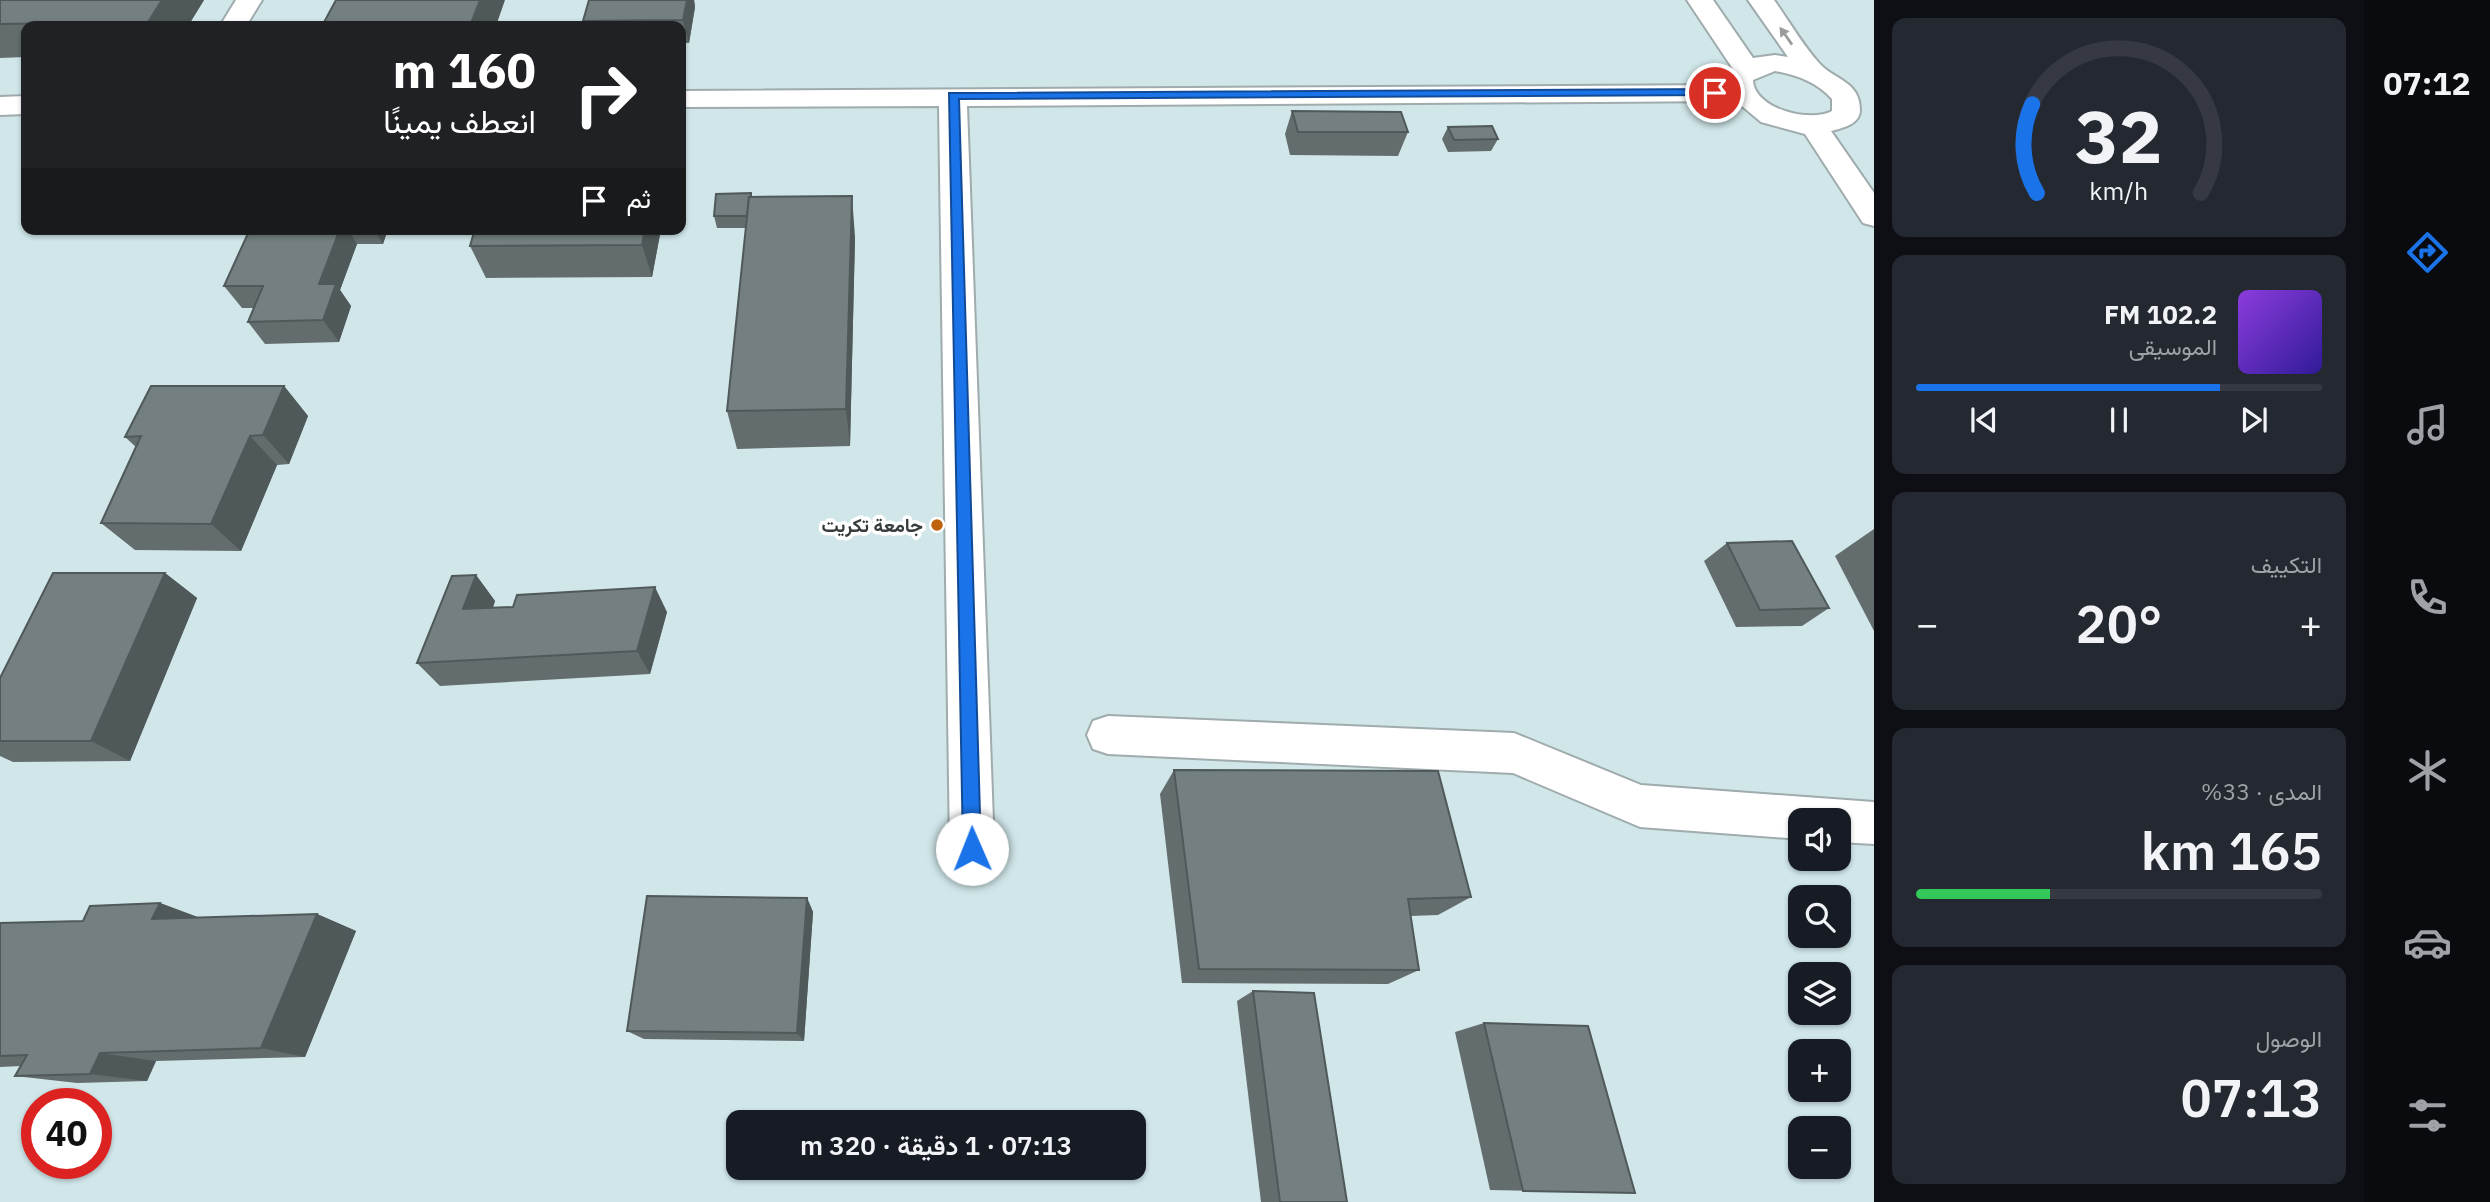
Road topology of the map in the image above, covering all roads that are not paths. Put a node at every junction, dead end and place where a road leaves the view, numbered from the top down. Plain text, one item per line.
1 (249, 0) edge
2 (1700, 0) edge
3 (1761, 0) edge
4 (236, 21) edge
5 (1811, 71) junction
6 (1745, 81) junction
7 (1839, 89) junction
8 (1874, 89) edge
9 (953, 96) junction
10 (686, 99) edge
11 (21, 105) edge
12 (0, 106) edge
13 (1813, 125) junction
14 (1874, 216) edge
15 (1108, 735) dead end
16 (1874, 823) edge
17 (972, 849) dead end

1 - 4 street
2 - 6 street
5 -> 3 street
5 - 6 street
5 - 7 street
6 - 9 street
6 - 13 street
7 - 8 street
7 - 13 street
9 - 10 street
9 - 17 street
11 - 12 street
13 - 14 street
15 - 16 street

